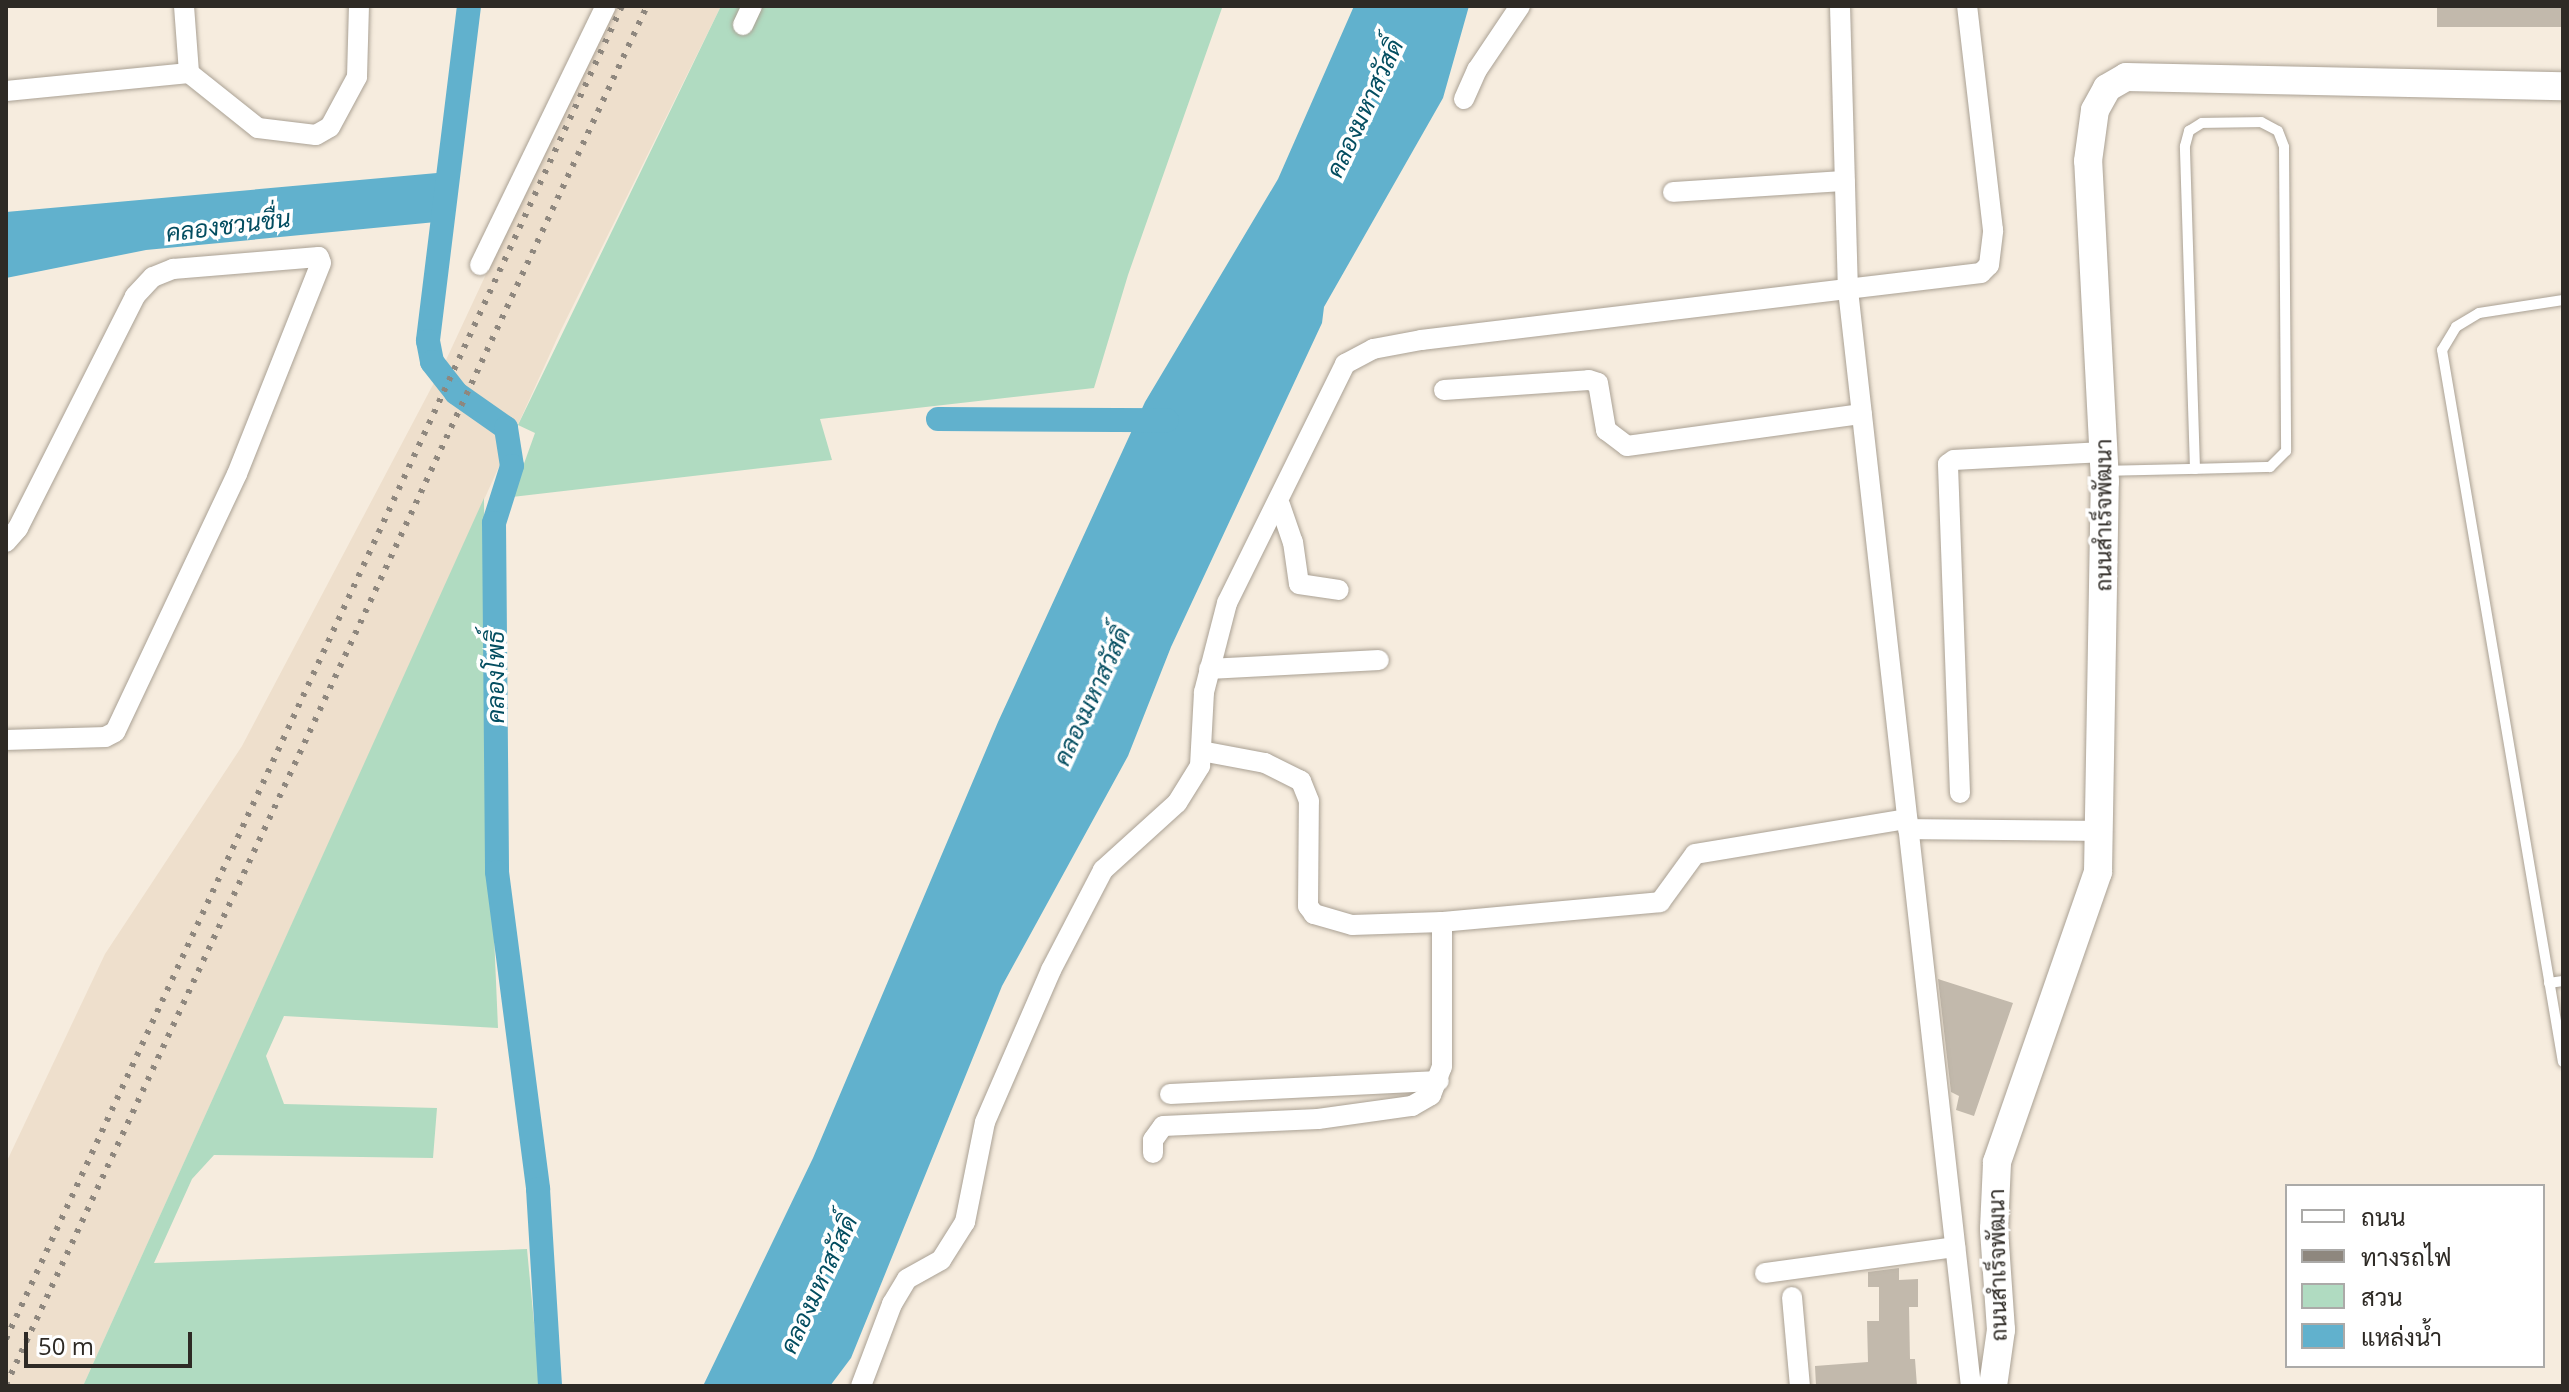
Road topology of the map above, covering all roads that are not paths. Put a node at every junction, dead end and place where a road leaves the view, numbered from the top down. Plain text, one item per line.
1 (184, 6) edge
2 (359, 6) edge
3 (606, 6) edge
4 (1520, 6) edge
5 (1840, 6) edge
6 (1967, 6) edge
7 (189, 73) junction
8 (2563, 86) edge
9 (6, 91) edge
10 (1464, 99) dead end
11 (1845, 181) junction
12 (1673, 192) dead end
13 (480, 265) dead end
14 (1848, 290) junction
15 (2563, 300) edge
16 (1444, 390) dead end
17 (1862, 414) junction
18 (2104, 462) junction
19 (2195, 469) junction
20 (1280, 505) junction
21 (6, 542) edge
22 (1339, 590) dead end
23 (1379, 660) dead end
24 (1209, 669) junction
25 (6, 740) edge
26 (1201, 751) junction
27 (1960, 793) dead end
28 (1908, 824) junction
29 (2098, 831) junction
30 (1442, 922) junction
31 (2563, 981) edge
32 (2549, 983) junction
33 (2563, 1062) edge
34 (1439, 1081) junction
35 (1170, 1094) dead end
36 (1153, 1153) dead end
37 (1955, 1247) junction
38 (1765, 1273) dead end
39 (1792, 1297) dead end
40 (1996, 1380) edge
41 (861, 1386) edge
42 (1800, 1386) edge
43 (1971, 1386) edge

1 - 7 street
2 - 7 street
3 - 13 street
4 - 10 street
5 - 11 street
6 - 14 street
7 - 9 street
8 - 18 street, ถนนสำเร็จพัฒนา
11 - 12 street
11 - 14 street
14 - 17 street
14 - 20 street
15 - 32 lane
16 - 17 street
17 - 28 street
18 - 19 lane
18 - 27 street
18 - 29 street, ถนนสำเร็จพัฒนา
19 - 19 lane
20 - 22 street
20 - 24 street
21 - 25 street
23 - 24 street
24 - 26 street
26 - 30 street
26 - 41 street
28 - 29 street
28 - 30 street
28 - 37 street
29 - 40 street, ถนนสำเร็จพัฒนา
30 - 34 street
31 - 32 lane
32 - 33 lane
34 - 35 street
34 - 36 street
37 - 38 street
37 - 43 street
39 - 42 street

